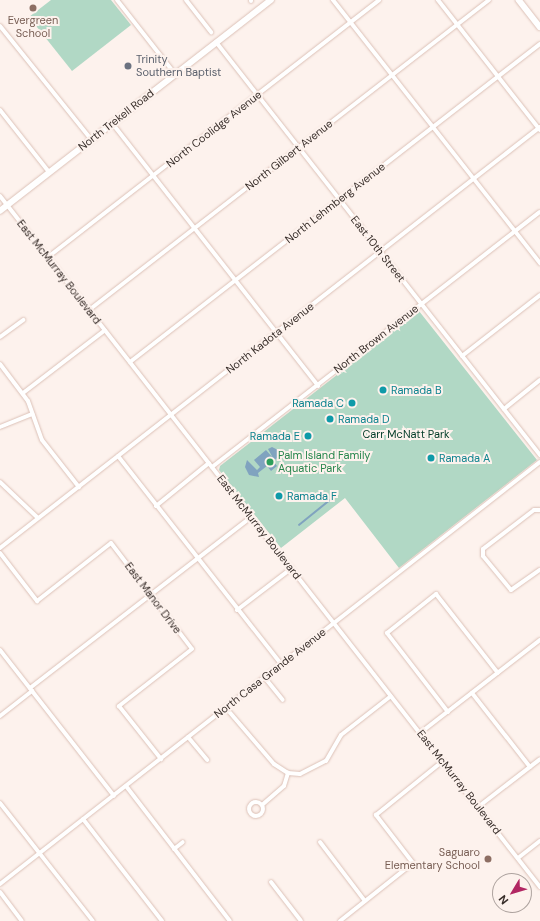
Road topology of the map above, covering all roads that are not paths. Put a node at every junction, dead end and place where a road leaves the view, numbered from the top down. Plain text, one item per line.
1 (117, 0) edge
2 (186, 0) edge
3 (271, 0) edge
4 (333, 0) edge
5 (379, 0) edge
6 (438, 0) edge
7 (489, 0) edge
8 (519, 0) edge
9 (350, 22) junction
10 (457, 25) junction
11 (0, 26) edge
12 (540, 27) edge
13 (211, 32) dead end
14 (216, 42) junction
15 (540, 44) edge
16 (176, 74) junction
17 (391, 75) junction
18 (498, 76) junction
19 (257, 95) junction
20 (0, 110) edge
21 (112, 123) junction
22 (433, 127) junction
23 (540, 129) edge
24 (91, 139) junction
25 (299, 148) junction
26 (49, 172) junction
27 (154, 176) junction
28 (474, 179) junction
29 (0, 196) edge
30 (340, 200) junction
31 (7, 205) junction
32 (0, 211) edge
33 (540, 212) edge
34 (195, 228) junction
35 (515, 231) junction
36 (380, 252) junction
37 (48, 258) junction
38 (540, 263) edge
39 (236, 281) junction
40 (540, 296) edge
41 (421, 304) junction
42 (89, 310) junction
43 (23, 320) dead end
44 (105, 330) junction
45 (276, 333) junction
46 (0, 337) edge
47 (462, 356) junction
48 (130, 362) junction
49 (0, 364) edge
50 (540, 380) edge
51 (318, 386) junction
52 (23, 393) junction
53 (504, 409) junction
54 (32, 414) junction
55 (171, 414) junction
56 (0, 427) edge
57 (540, 455) edge
58 (118, 456) junction
59 (540, 462) edge
60 (210, 465) junction
61 (0, 482) edge
62 (79, 487) junction
63 (156, 506) junction
64 (540, 510) edge
65 (251, 517) junction
66 (38, 518) junction
67 (0, 548) edge
68 (0, 553) edge
69 (197, 558) junction
70 (292, 568) junction
71 (540, 570) edge
72 (150, 595) junction
73 (237, 610) junction
74 (334, 622) junction
75 (540, 640) edge
76 (0, 650) edge
77 (282, 665) junction
78 (498, 673) junction
79 (265, 678) junction
80 (31, 689) junction
81 (472, 693) junction
82 (391, 696) junction
83 (283, 700) dead end
84 (226, 708) junction
85 (448, 712) junction
86 (0, 716) edge
87 (420, 733) junction
88 (188, 737) junction
89 (161, 759) junction
90 (540, 759) edge
91 (207, 760) dead end
92 (442, 761) junction
93 (530, 767) junction
94 (288, 773) junction
95 (126, 786) junction
96 (114, 796) junction
97 (0, 803) edge
98 (262, 804) dead end
99 (478, 807) junction
100 (84, 819) junction
101 (540, 841) edge
102 (183, 842) dead end
103 (320, 842) dead end
104 (174, 849) junction
105 (40, 853) junction
106 (518, 858) junction
107 (271, 882) dead end
108 (0, 884) edge
109 (540, 887) edge
110 (0, 892) edge
111 (365, 901) junction
112 (22, 921) edge
113 (93, 921) edge
114 (162, 921) edge
115 (230, 921) edge
116 (301, 921) edge
117 (340, 921) edge

1 - 16 street
2 - 13 street
3 - 14 main road, North Trekell Road
4 - 9 street
5 - 9 street, North Coolidge Avenue
6 - 10 street
7 - 10 street, North Gilbert Avenue
8 - 12 main road
9 - 17 street
9 - 19 street, North Coolidge Avenue
10 - 17 street, North Gilbert Avenue
10 - 18 street
11 - 24 street
14 - 16 main road, North Trekell Road
14 - 19 street, East 10th Street
15 - 18 street, North Lehmberg Avenue
16 - 21 main road, North Trekell Road
17 - 22 street
17 - 25 street, North Gilbert Avenue
18 - 22 street, North Lehmberg Avenue
18 - 23 street
19 - 25 street, East 10th Street
19 - 27 street, North Coolidge Avenue
20 - 26 street
21 - 24 main road, North Trekell Road
21 - 27 street
22 - 28 street
22 - 30 street, North Lehmberg Avenue
23 - 28 street, North Kadota Avenue
24 - 26 main road, North Trekell Road
25 - 30 street, East 10th Street
25 - 34 street, North Gilbert Avenue
26 - 31 main road, North Trekell Road
27 - 34 street
27 - 37 street, North Coolidge Avenue
28 - 35 street
28 - 36 street, North Kadota Avenue
29 - 31 street, East McMurray Boulevard
30 - 36 street, East 10th Street
30 - 39 street, North Lehmberg Avenue
31 - 32 main road, North Trekell Road
31 - 37 street, East McMurray Boulevard
33 - 35 street, North Brown Avenue
34 - 39 street
34 - 42 street, North Gilbert Avenue
35 - 38 street
35 - 41 street, North Brown Avenue
36 - 41 street, East 10th Street
36 - 45 street, North Kadota Avenue
37 - 42 street, East McMurray Boulevard
39 - 45 street
39 - 48 street, North Lehmberg Avenue
40 - 47 street
41 - 47 street, East 10th Street
41 - 51 street, North Brown Avenue
42 - 44 street, East McMurray Boulevard
43 - 46 street
44 - 48 street, East McMurray Boulevard
44 - 52 street
45 - 51 street
45 - 55 street, North Kadota Avenue
47 - 53 street, East 10th Street
48 - 55 street, East McMurray Boulevard
49 - 52 street
50 - 53 street
51 - 60 street, North Brown Avenue
52 - 54 street
53 - 57 street, East 10th Street
54 - 56 street
54 - 62 street
55 - 58 street, North Kadota Avenue
55 - 60 street, East McMurray Boulevard
58 - 62 street, North Kadota Avenue
58 - 63 street
59 - 74 street, North Casa Grande Avenue
60 - 63 street, North Brown Avenue
60 - 65 street, East McMurray Boulevard
61 - 66 street
62 - 66 street, North Kadota Avenue
63 - 69 street
64 - 71 street
65 - 69 street
65 - 70 street, East McMurray Boulevard
66 - 67 street, North Kadota Avenue
68 - 72 street, East Manor Drive
69 - 72 street
69 - 73 street
70 - 73 street
70 - 74 street, East McMurray Boulevard
72 - 80 street
72 - 89 street, East Manor Drive
73 - 77 street
74 - 77 street, North Casa Grande Avenue
74 - 82 street, East McMurray Boulevard
75 - 78 street
76 - 80 street
77 - 79 street, North Casa Grande Avenue
78 - 81 street
78 - 85 street
79 - 83 street
79 - 84 street, North Casa Grande Avenue
80 - 86 street
80 - 96 street
81 - 85 street
81 - 93 street
82 - 87 street, East McMurray Boulevard
82 - 94 street
84 - 88 street, North Casa Grande Avenue
84 - 94 street
85 - 87 street
87 - 92 street, East McMurray Boulevard
88 - 89 street, North Casa Grande Avenue
88 - 91 street
89 - 95 street, North Casa Grande Avenue
90 - 93 street
92 - 99 street, East McMurray Boulevard
92 - 111 street
93 - 99 street
94 - 98 street
95 - 96 street, North Casa Grande Avenue
95 - 104 street
96 - 100 street, North Casa Grande Avenue
97 - 105 street
99 - 106 street, East McMurray Boulevard
100 - 105 street, North Casa Grande Avenue
100 - 114 street
101 - 106 street
102 - 104 street
103 - 111 street
104 - 115 street
105 - 108 street, North Casa Grande Avenue
105 - 113 street
106 - 109 street, East McMurray Boulevard
107 - 116 street
110 - 112 street
111 - 117 street

